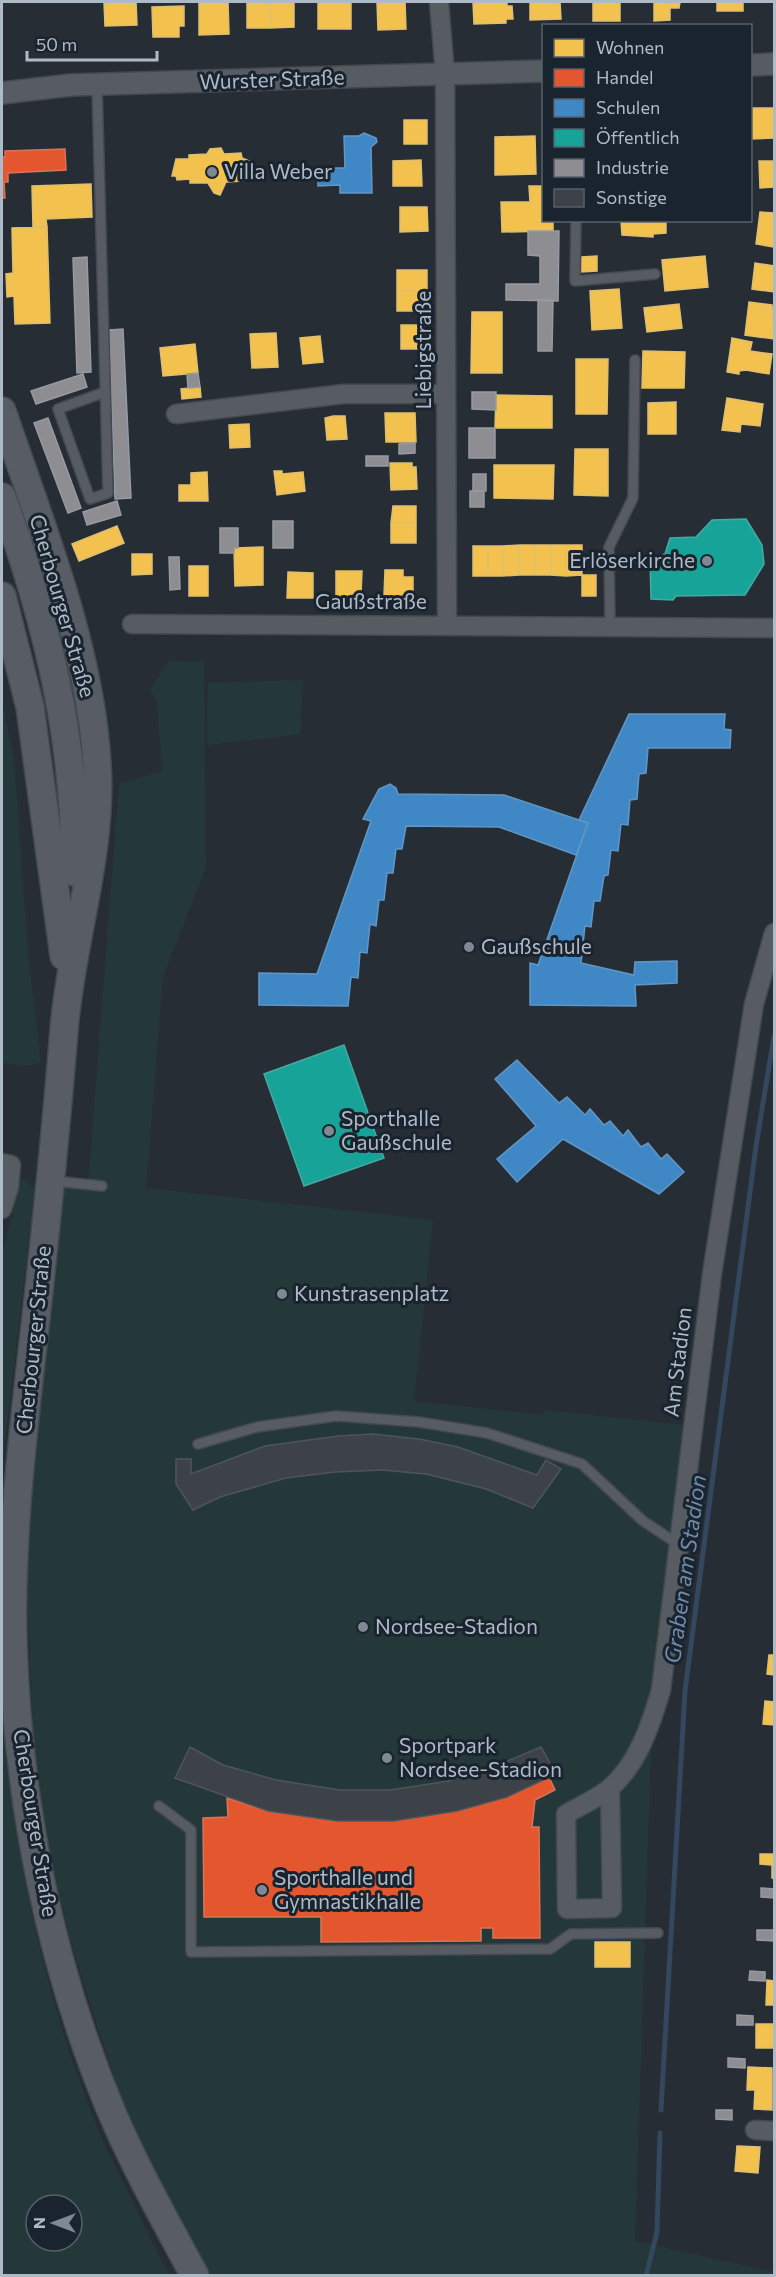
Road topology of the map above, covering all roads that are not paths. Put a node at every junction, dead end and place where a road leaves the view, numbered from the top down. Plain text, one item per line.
1 (439, 2) edge
2 (752, 64) edge
3 (774, 64) edge
4 (542, 71) edge
5 (445, 74) junction
6 (97, 85) junction
7 (2, 89) edge
8 (576, 222) edge
9 (655, 274) dead end
10 (635, 360) dead end
11 (105, 392) junction
12 (446, 394) junction
13 (2, 411) edge
14 (176, 414) dead end
15 (2, 497) edge
16 (2, 596) edge
17 (132, 624) dead end
18 (447, 625) junction
19 (610, 627) junction
20 (774, 628) edge
21 (774, 933) edge
22 (68, 984) junction
23 (6, 1164) edge
24 (51, 1181) junction
25 (102, 1186) dead end
26 (2, 1209) edge
27 (198, 1444) dead end
28 (678, 1544) junction
29 (610, 1788) junction
30 (159, 1806) dead end
31 (658, 1933) dead end
32 (755, 2130) dead end
33 (774, 2131) edge
34 (195, 2276) edge

1 - 5 street, Liebigstraße
2 - 3 street
4 - 5 street, Wurster Straße
5 - 6 street, Wurster Straße
5 - 12 street, Liebigstraße
6 - 7 street, Wurster Straße
6 - 11 lane
8 - 9 lane
10 - 19 lane
11 - 11 lane
12 - 14 street
12 - 18 street, Liebigstraße
13 - 22 main road, Cherbourger Straße
15 - 22 main road
16 - 22 main road, Cherbourger Straße
17 - 18 street, Gaußstraße
18 - 19 street, Gaußstraße
19 - 20 street, Gaußstraße
21 - 28 street, Am Stadion
22 - 24 main road, Cherbourger Straße
23 - 26 street
24 - 25 lane
24 - 34 main road, Cherbourger Straße
27 - 28 lane
28 - 29 street, Am Stadion
29 - 29 street, Am Stadion
30 - 31 lane
32 - 33 street

